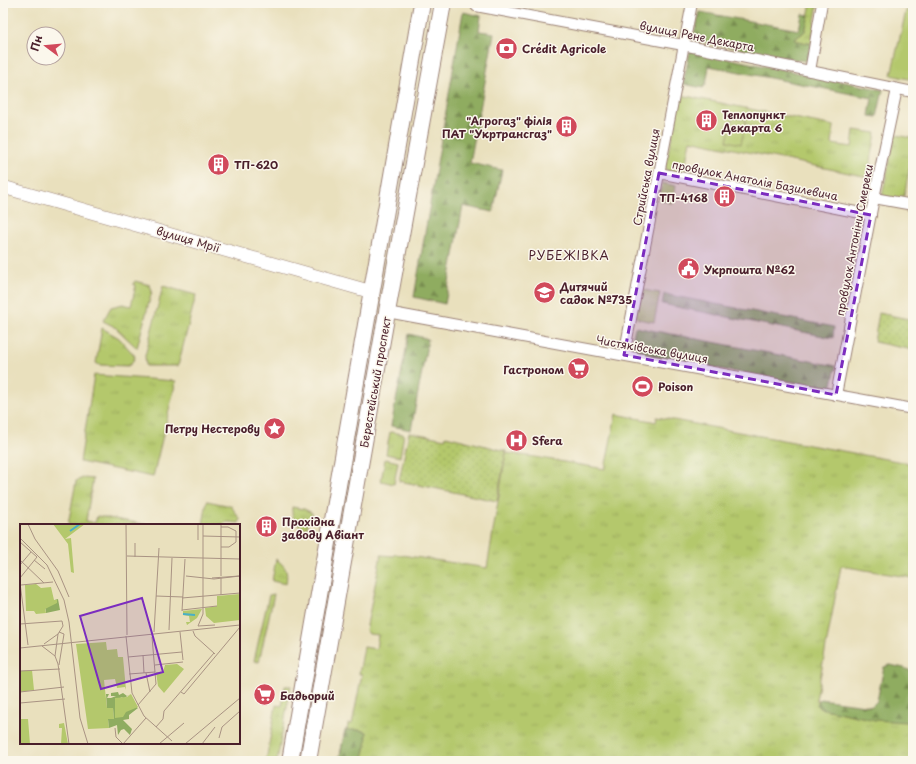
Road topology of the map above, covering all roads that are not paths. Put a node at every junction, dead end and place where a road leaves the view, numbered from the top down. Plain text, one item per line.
1 (422, 3) edge
2 (443, 3) edge
3 (692, 3) edge
4 (822, 3) edge
5 (476, 6) dead end
6 (683, 45) junction
7 (810, 71) junction
8 (897, 89) junction
9 (913, 92) edge
10 (659, 173) junction
11 (3, 187) edge
12 (874, 198) junction
13 (913, 205) edge
14 (871, 215) junction
15 (372, 292) junction
16 (387, 312) junction
17 (624, 355) junction
18 (836, 395) junction
19 (913, 409) edge
20 (290, 761) edge
21 (308, 761) edge

1 - 15 main road, Берестейський проспект
2 - 16 main road, Берестейський проспект
3 - 6 street, Стрийська вулиця
4 - 7 street
5 - 6 street, вулиця Рене Декарта
6 - 7 street, вулиця Рене Декарта
6 - 10 street, Стрийська вулиця
7 - 8 street, вулиця Рене Декарта
8 - 9 street, вулиця Рене Декарта
8 - 12 street, провулок Антоніни Смереки
10 - 14 street, провулок Анатолія Базилевича
10 - 17 street, Стрийська вулиця
11 - 15 street, вулиця Мрії
12 - 13 street
12 - 14 street, провулок Антоніни Смереки
14 - 18 street, провулок Антоніни Смереки
15 - 20 main road, Берестейський проспект
16 - 17 street, Чистяківська вулиця
16 - 21 main road, Берестейський проспект
17 - 18 street, Чистяківська вулиця
18 - 19 street, Чистяківська вулиця

